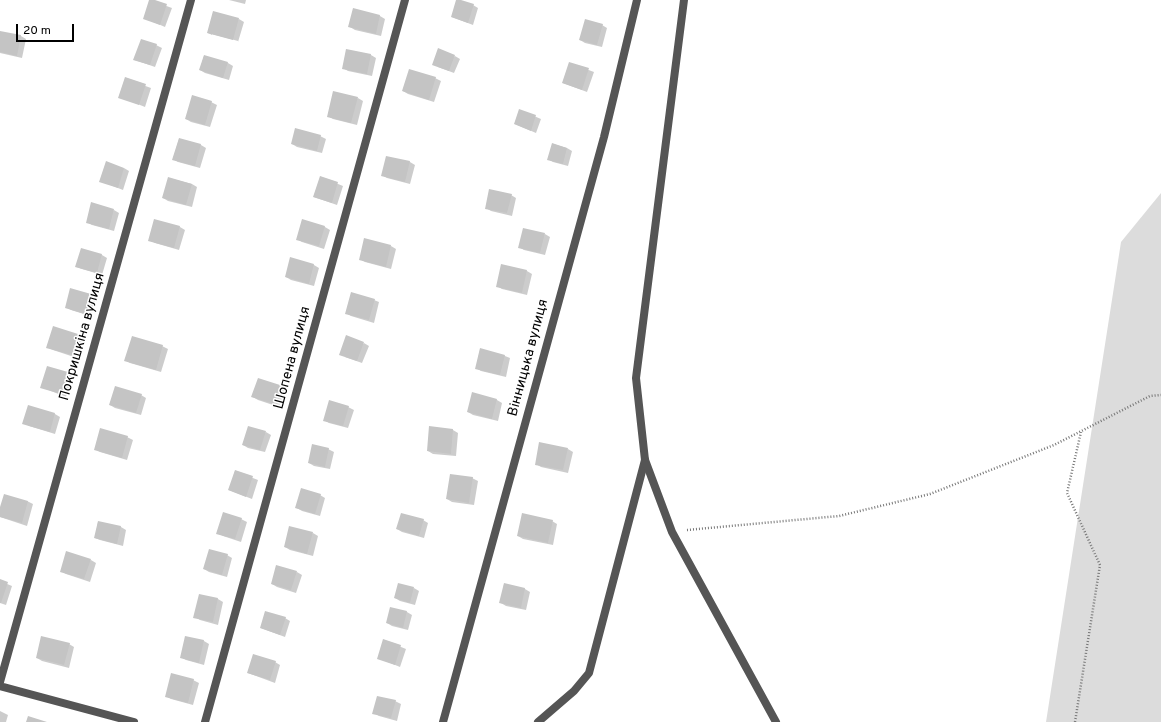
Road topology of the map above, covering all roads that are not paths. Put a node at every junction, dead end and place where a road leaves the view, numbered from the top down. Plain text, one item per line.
1 (191, 0) edge
2 (405, 0) edge
3 (637, 0) edge
4 (684, 0) edge
5 (645, 460) junction
6 (0, 682) edge
7 (0, 686) edge
8 (134, 722) edge
9 (205, 722) edge
10 (443, 722) edge
11 (538, 722) edge
12 (776, 722) edge

1 - 6 street, Покришкіна вулиця
2 - 9 street, Шопена вулиця
3 - 10 street, Вінницька вулиця
4 - 5 street
5 - 11 street
5 - 12 street
7 - 8 street

